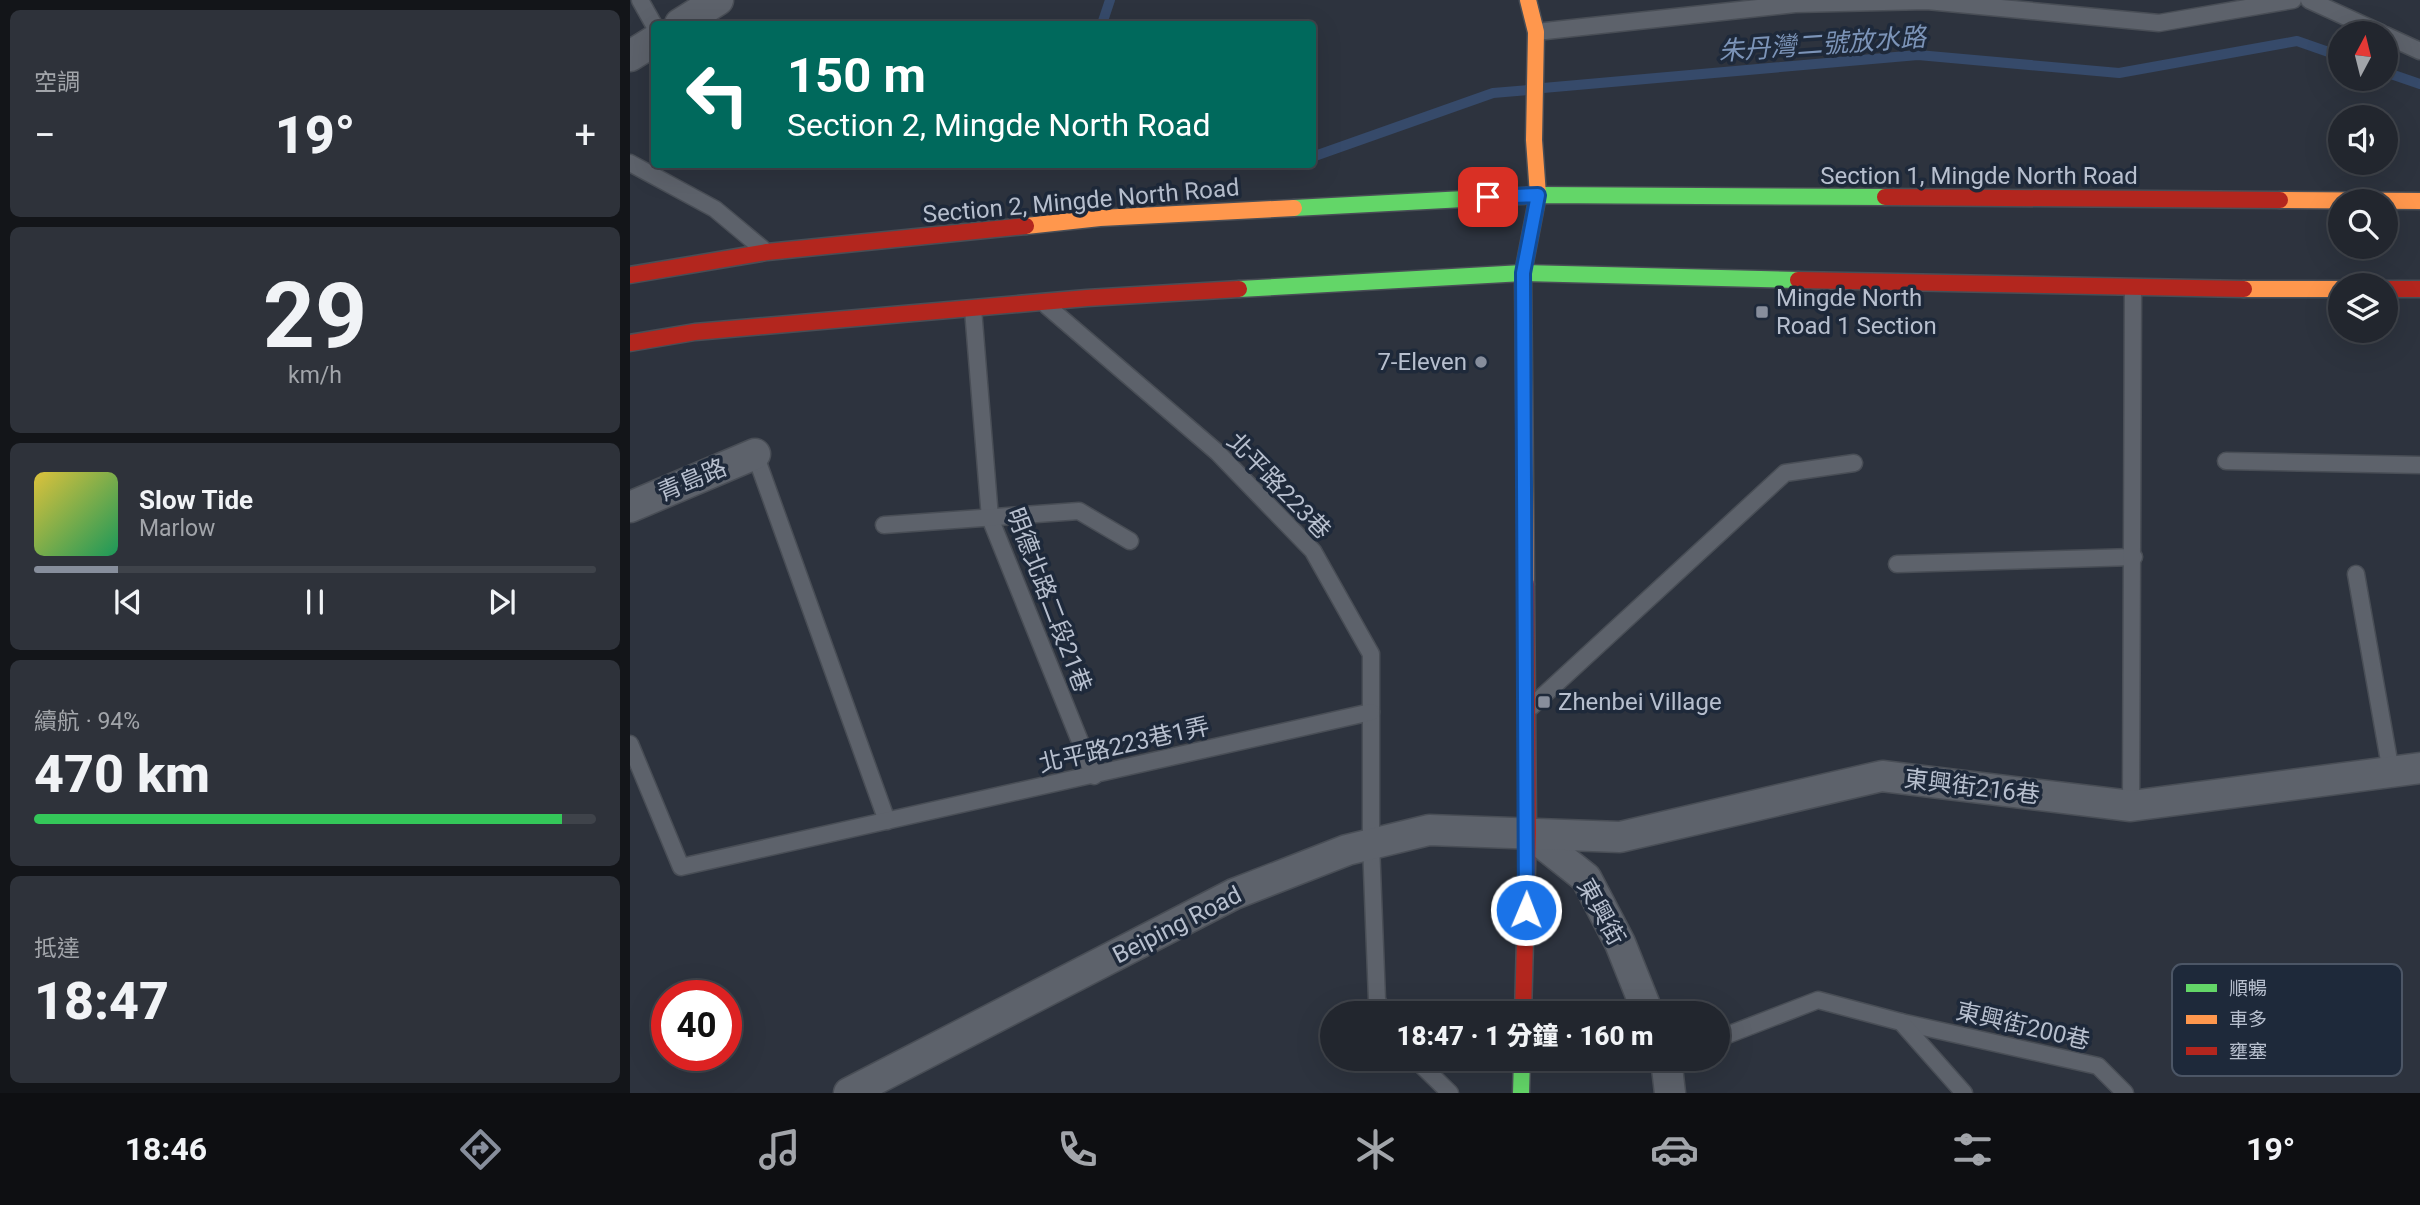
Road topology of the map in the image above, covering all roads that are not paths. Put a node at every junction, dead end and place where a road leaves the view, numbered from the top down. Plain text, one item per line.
1 (640, 0) edge
2 (719, 0) edge
3 (1528, 0) edge
4 (2293, 0) edge
5 (2309, 0) edge
6 (1927, 1) edge
7 (652, 21) edge
8 (685, 21) edge
9 (2355, 21) edge
10 (1536, 32) junction
11 (2398, 41) edge
12 (651, 43) edge
13 (2420, 51) edge
14 (630, 56) edge
15 (630, 163) edge
16 (1538, 195) junction
17 (2420, 201) edge
18 (766, 252) junction
19 (1523, 273) junction
20 (630, 275) edge
21 (2133, 289) junction
22 (2328, 289) edge
23 (2398, 289) edge
24 (2420, 289) edge
25 (1042, 302) junction
26 (973, 309) junction
27 (630, 342) edge
28 (755, 454) joint
29 (2227, 461) dead end
30 (1854, 463) dead end
31 (2420, 465) edge
32 (630, 507) edge
33 (990, 518) junction
34 (884, 525) dead end
35 (1130, 541) dead end
36 (2133, 557) junction
37 (1897, 564) dead end
38 (2356, 574) dead end
39 (1526, 711) junction
40 (1371, 712) junction
41 (630, 744) edge
42 (2420, 768) edge
43 (2390, 772) junction
44 (1094, 776) junction
45 (2131, 806) junction
46 (887, 821) junction
47 (1528, 832) junction
48 (1371, 844) junction
49 (1378, 1001) edge
50 (1523, 1001) edge
51 (1643, 1001) edge
52 (1901, 1022) junction
53 (1730, 1034) edge
54 (1427, 1071) edge
55 (1522, 1071) edge
56 (1668, 1071) edge
57 (849, 1093) edge
58 (1450, 1093) edge
59 (1521, 1093) edge
60 (1671, 1093) edge
61 (1964, 1093) edge
62 (2125, 1093) edge

1 - 7 lane
2 - 8 street
3 - 10 street
4 - 6 lane
5 - 9 lane
6 - 10 lane
10 - 16 street
11 - 13 lane
12 - 14 street
15 - 18 lane
16 - 17 street, Section 1, Mingde North Road
16 - 18 street, Section 2, Mingde North Road
16 - 19 street
18 - 20 street, Section 2, Mingde North Road
19 - 21 street
19 - 25 street
19 - 39 street
21 - 22 street
21 - 36 lane
23 - 24 street
25 - 26 street
25 - 40 lane, 北平路223巷
26 - 27 street
26 - 33 lane, 明德北路二段21巷
28 - 32 street, 青島路
28 - 46 lane
29 - 31 lane
30 - 39 lane
33 - 34 lane
33 - 35 lane
33 - 44 lane, 明德北路二段21巷
36 - 37 lane
36 - 45 lane
38 - 43 lane
39 - 47 street
40 - 44 lane, 北平路223巷1弄
40 - 48 lane, 北平路223巷
41 - 46 lane, 北平路223巷1弄
42 - 43 street, 東興街216巷
43 - 45 street, 東興街216巷
44 - 46 lane, 北平路223巷1弄
45 - 47 street, 東興街216巷
47 - 48 street, Beiping Road
47 - 50 street
47 - 51 street, 東興街
48 - 49 lane, 北平路223巷
48 - 57 street, Beiping Road
52 - 53 lane, 東興街200巷
52 - 61 lane
52 - 62 lane, 東興街200巷
54 - 58 lane
55 - 59 street
56 - 60 street

